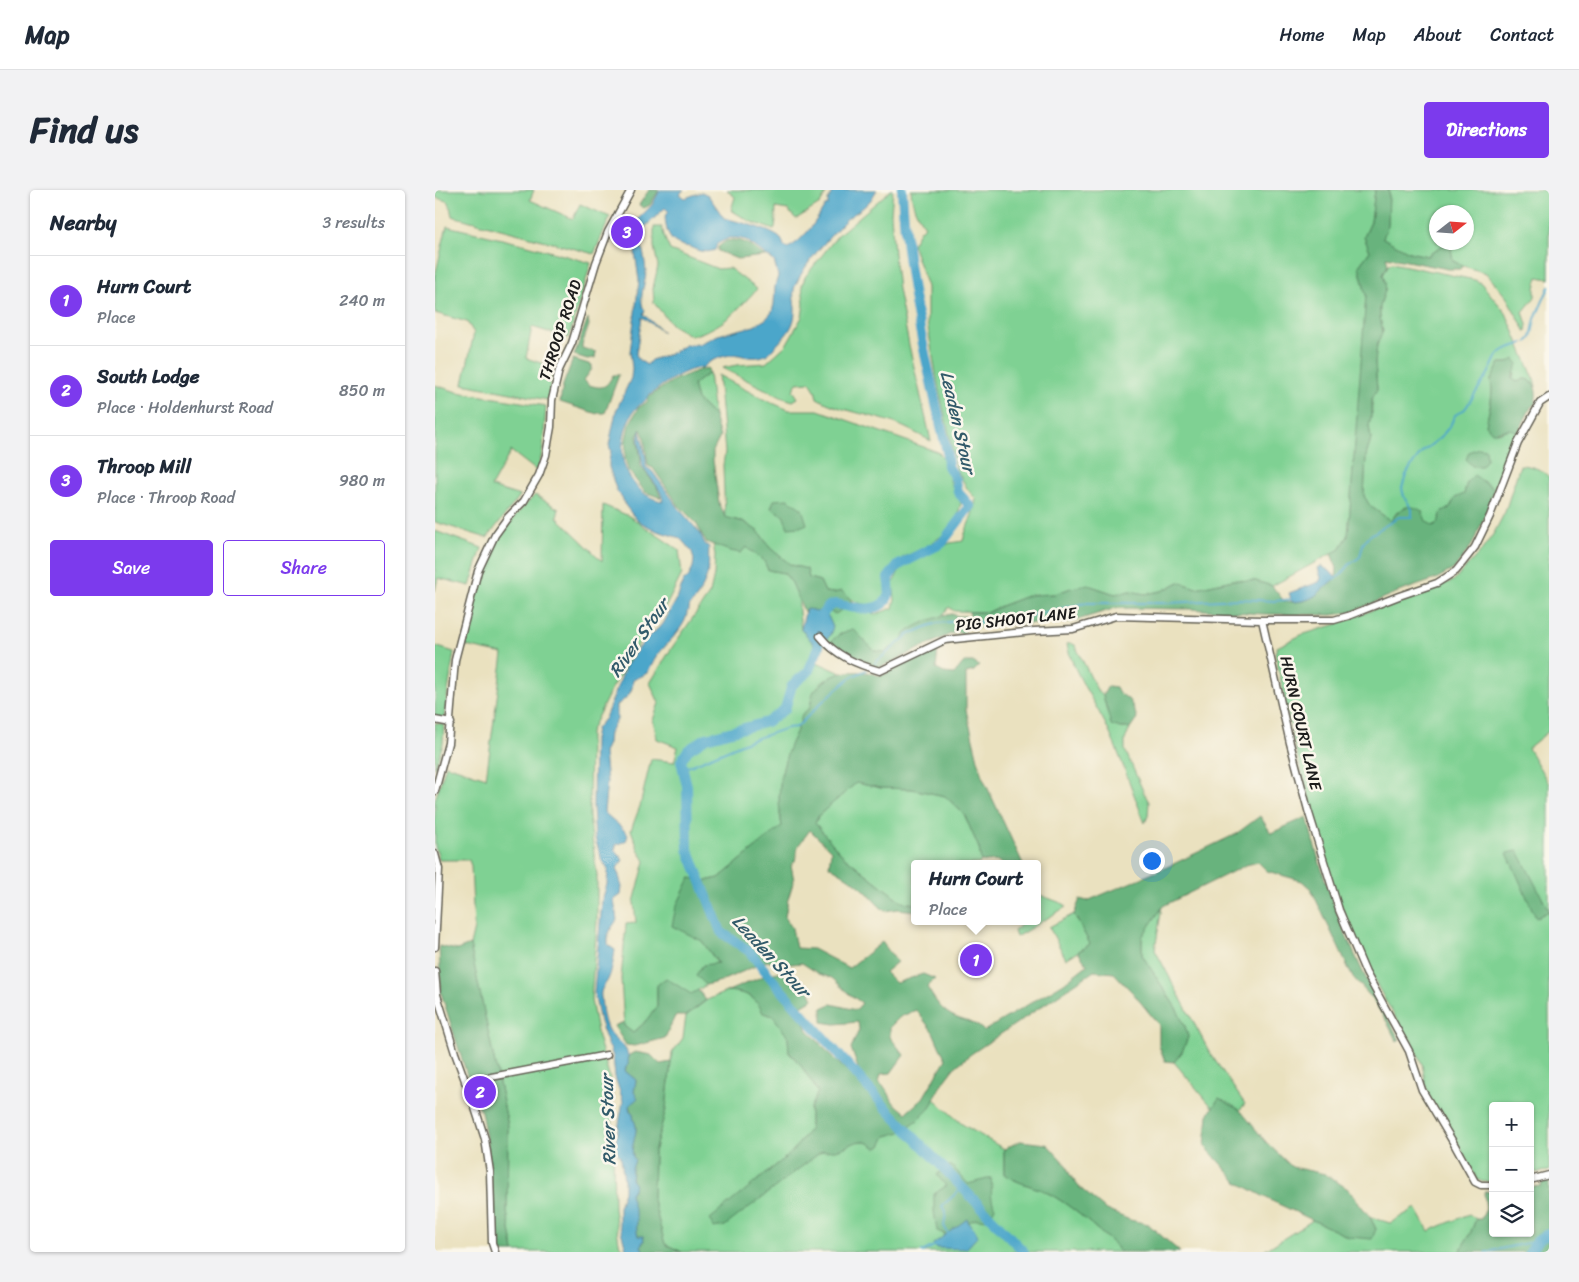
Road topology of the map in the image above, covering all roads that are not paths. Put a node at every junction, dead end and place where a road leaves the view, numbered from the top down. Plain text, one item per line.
1 (631, 190) edge
2 (1549, 397) edge
3 (1262, 620) junction
4 (820, 636) dead end
5 (435, 720) edge
6 (451, 723) junction
7 (435, 791) edge
8 (435, 854) edge
9 (435, 947) edge
10 (435, 972) edge
11 (607, 1055) dead end
12 (465, 1082) junction
13 (1547, 1176) edge
14 (1534, 1179) edge
15 (1489, 1186) edge
16 (495, 1252) edge

1 - 6 street, THROOP ROAD
2 - 3 street
3 - 4 street, PIG SHOOT LANE
3 - 15 street, HURN COURT LANE
5 - 6 street
6 - 7 street, THROOP ROAD
8 - 9 street
10 - 12 street
11 - 12 street
12 - 16 street
13 - 14 street

